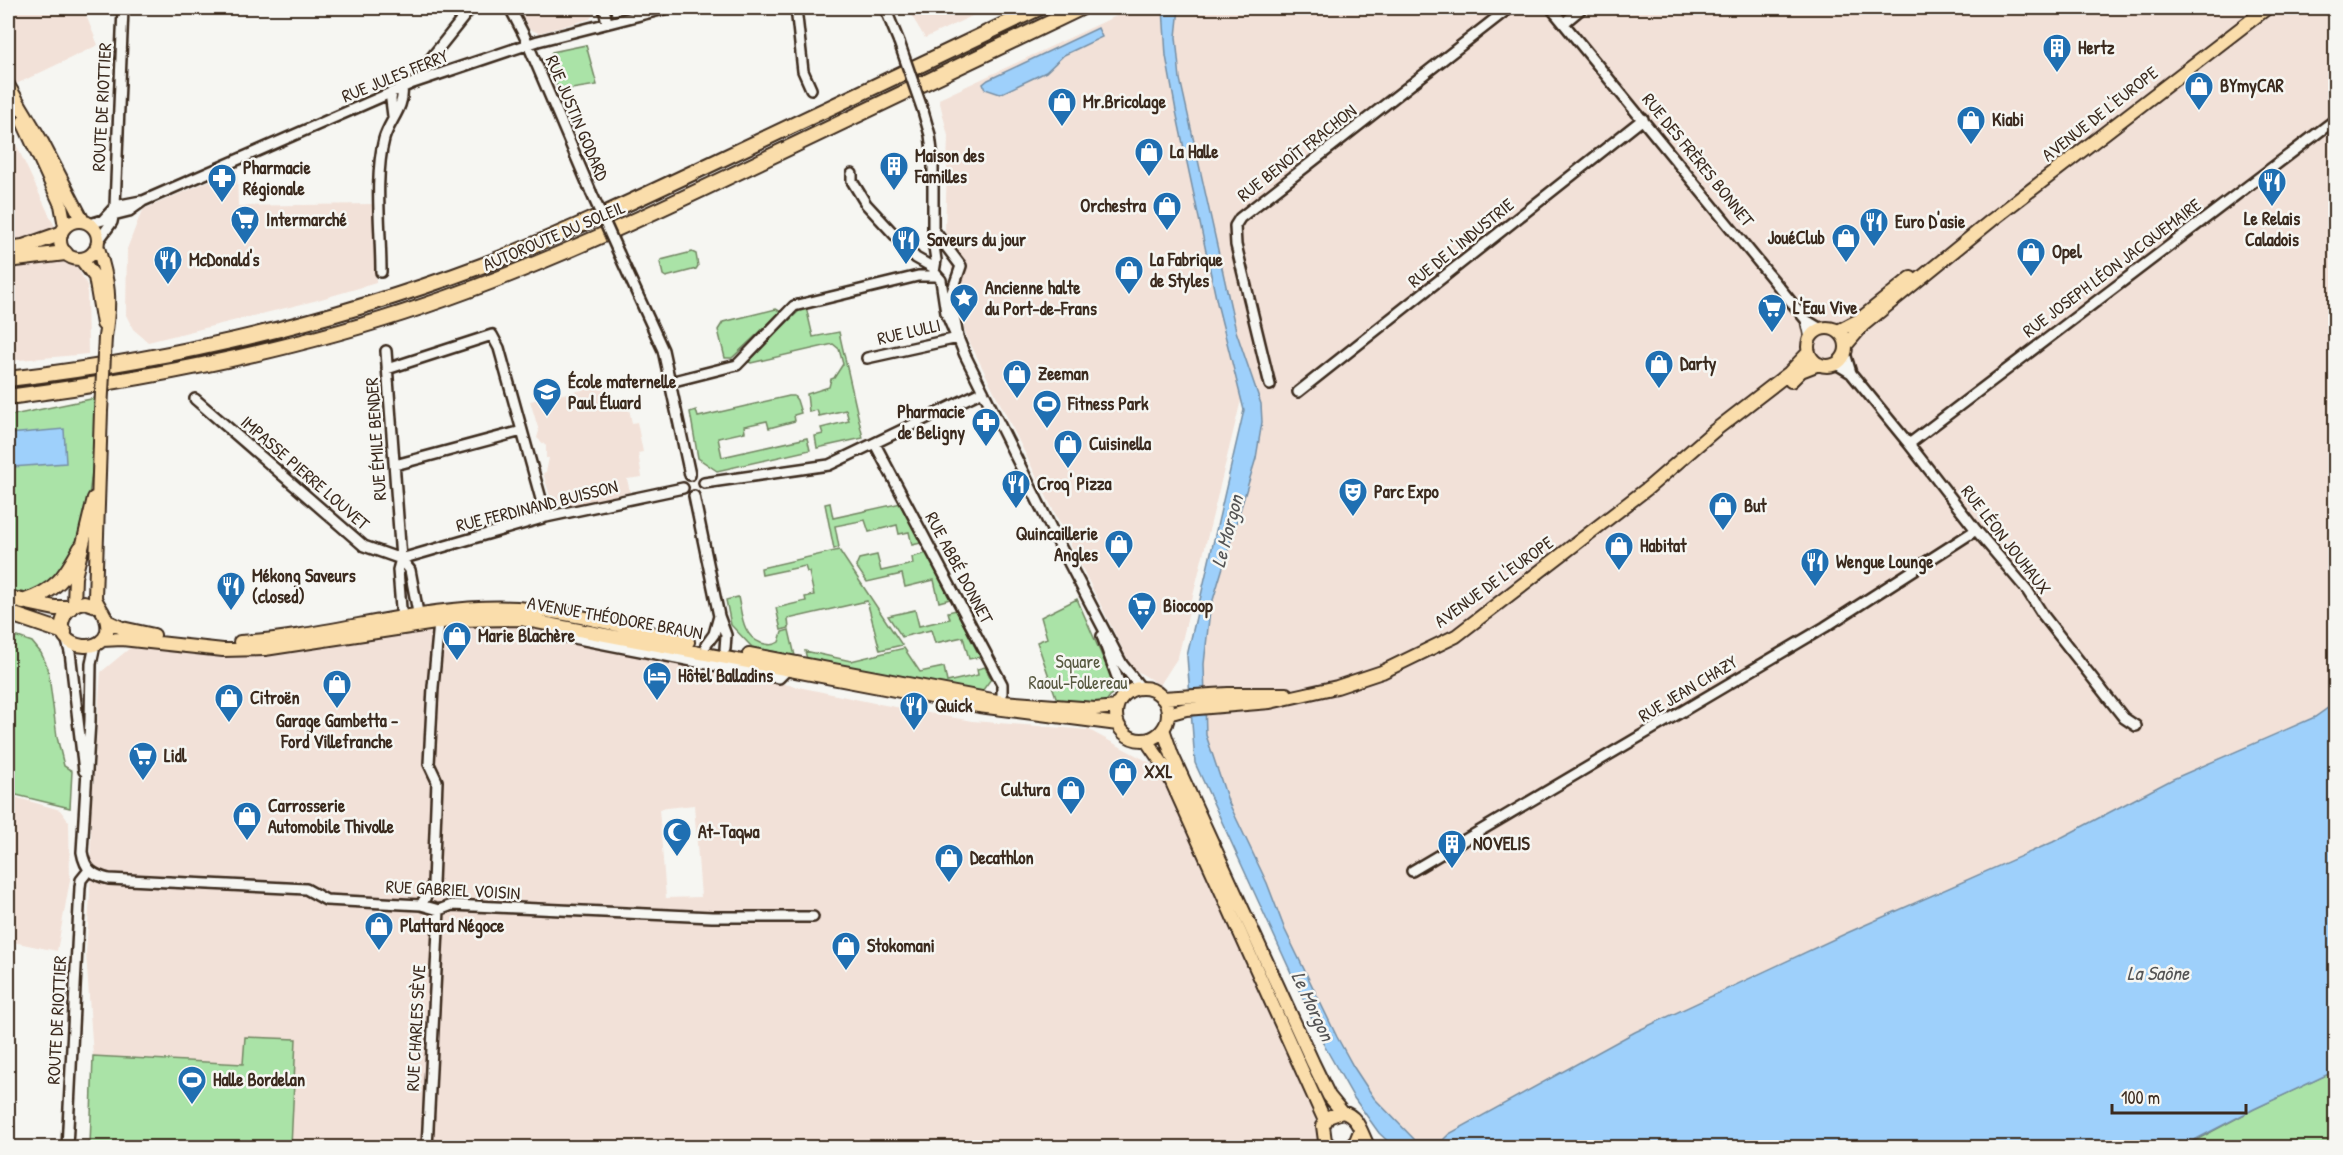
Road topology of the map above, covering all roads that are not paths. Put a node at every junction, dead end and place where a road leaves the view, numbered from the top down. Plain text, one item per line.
1 (123, 8) edge
2 (471, 8) edge
3 (510, 8) edge
4 (604, 8) edge
5 (668, 8) edge
6 (796, 8) edge
7 (885, 8) edge
8 (1039, 8) edge
9 (1081, 8) edge
10 (1509, 8) edge
11 (1551, 8) edge
12 (1582, 8) edge
13 (2267, 8) edge
14 (607, 23) junction
15 (1564, 23) junction
16 (528, 44) junction
17 (422, 80) junction
18 (8, 85) edge
19 (402, 88) junction
20 (811, 90) dead end
21 (392, 92) junction
22 (13, 106) edge
23 (393, 116) junction
24 (1643, 119) junction
25 (2336, 119) edge
26 (852, 174) dead end
27 (114, 209) junction
28 (86, 222) junction
29 (933, 229) junction
30 (62, 230) junction
31 (98, 243) junction
32 (8, 249) edge
33 (1955, 250) junction
34 (65, 253) junction
35 (951, 255) junction
36 (81, 259) junction
37 (8, 260) edge
38 (937, 271) junction
39 (381, 272) dead end
40 (955, 280) junction
41 (1806, 320) junction
42 (1821, 329) junction
43 (1838, 331) junction
44 (105, 337) junction
45 (958, 338) junction
46 (1810, 338) junction
47 (1846, 349) junction
48 (386, 351) dead end
49 (1809, 352) junction
50 (867, 358) dead end
51 (1819, 364) junction
52 (1836, 364) junction
53 (387, 369) junction
54 (76, 370) junction
55 (176, 371) junction
56 (8, 373) edge
57 (1851, 373) junction
58 (8, 379) edge
59 (670, 382) junction
60 (1269, 385) dead end
61 (983, 391) junction
62 (1298, 392) dead end
63 (8, 397) edge
64 (195, 399) dead end
65 (8, 404) edge
66 (522, 431) junction
67 (875, 444) junction
68 (1910, 444) junction
69 (1686, 457) junction
70 (395, 465) junction
71 (690, 475) junction
72 (98, 483) junction
73 (704, 483) junction
74 (683, 488) junction
75 (694, 496) junction
76 (546, 517) junction
77 (1976, 530) junction
78 (81, 548) junction
79 (400, 559) junction
80 (1085, 592) junction
81 (8, 598) edge
82 (23, 602) junction
83 (72, 607) junction
84 (99, 607) junction
85 (8, 613) edge
86 (718, 616) junction
87 (420, 620) junction
88 (107, 621) junction
89 (402, 623) junction
90 (440, 623) junction
91 (65, 635) junction
92 (98, 642) junction
93 (706, 645) junction
94 (722, 658) junction
95 (1141, 688) junction
96 (1124, 696) junction
97 (1162, 698) junction
98 (1184, 703) junction
99 (1003, 706) junction
100 (1117, 707) junction
101 (1168, 714) junction
102 (1118, 724) junction
103 (2136, 726) dead end
104 (1163, 729) junction
105 (1146, 740) junction
106 (86, 786) junction
107 (1412, 871) dead end
108 (92, 873) junction
109 (422, 905) junction
110 (439, 910) junction
111 (813, 917) dead end
112 (1342, 1112) junction
113 (1325, 1121) junction
114 (1360, 1131) junction
115 (1322, 1142) edge
116 (67, 1148) edge
117 (426, 1148) edge
118 (1333, 1148) edge
119 (1349, 1148) edge
120 (1369, 1148) edge

1 - 27 street, ROUTE DE RIOTTIER
2 - 17 street
3 - 16 street, RUE JUSTIN GODARD
4 - 14 street
5 - 14 street, RUE JULES FERRY
6 - 20 street
7 - 29 street, bridge
8 - 54 highway, AUTOROUTE DU SOLEIL
9 - 55 highway, AUTOROUTE DU SOLEIL
10 - 60 street, RUE BENOÎT FRACHON
11 - 15 street, RUE DES FRÈRES BONNET
12 - 15 street
13 - 33 main road, AVENUE DE L'EUROPE
14 - 16 street, RUE JULES FERRY
15 - 24 street, RUE DES FRÈRES BONNET
16 - 17 street, RUE JULES FERRY
16 - 59 street, RUE JUSTIN GODARD, bridge
17 - 19 street, RUE JULES FERRY
18 - 22 main road
19 - 21 street, RUE JULES FERRY
19 - 23 street
21 - 23 street
21 - 27 street, RUE JULES FERRY
22 - 28 main road
22 - 30 main road
23 - 39 street
24 - 41 street, RUE DES FRÈRES BONNET
24 - 62 street, RUE DE L'INDUSTRIE
25 - 68 street, RUE JOSEPH LÉON JACQUEMAIRE
26 - 38 street
27 - 28 street
27 - 31 street, ROUTE DE RIOTTIER
28 - 30 main road
28 - 31 main road
29 - 35 street
29 - 38 street
30 - 32 highway
30 - 34 main road
31 - 36 main road
31 - 44 main road
33 - 43 main road, AVENUE DE L'EUROPE
33 - 47 main road, AVENUE DE L'EUROPE
34 - 36 main road
34 - 37 highway
35 - 38 street
35 - 40 street
36 - 44 main road
38 - 40 street
38 - 45 street
38 - 59 street
40 - 45 street
41 - 42 street
41 - 46 street, RUE DES FRÈRES BONNET
42 - 43 main road
42 - 46 main road
43 - 47 main road
44 - 72 main road, bridge
45 - 50 street, RUE LULLI
45 - 61 street
46 - 49 main road
47 - 52 main road
47 - 57 street, RUE LÉON JOUHAUX
48 - 53 street, RUE ÉMILE BENDER
49 - 51 main road
49 - 69 main road, AVENUE DE L'EUROPE
51 - 52 main road
51 - 69 main road, AVENUE DE L'EUROPE
52 - 57 street, RUE LÉON JOUHAUX
53 - 66 street
53 - 70 street, RUE ÉMILE BENDER
54 - 56 highway
54 - 58 highway, AUTOROUTE DU SOLEIL
55 - 63 highway, AUTOROUTE DU SOLEIL
55 - 65 highway
57 - 68 street, RUE LÉON JOUHAUX
59 - 71 street, RUE JUSTIN GODARD
61 - 67 street
61 - 80 street
64 - 79 street, IMPASSE PIERRE LOUVET
66 - 70 street
66 - 76 street
67 - 73 street
67 - 99 street, RUE ABBÉ DONNET
68 - 77 street, RUE LÉON JOUHAUX
69 - 98 main road, AVENUE DE L'EUROPE
70 - 79 street, RUE ÉMILE BENDER
71 - 73 street
71 - 74 street
72 - 78 main road
72 - 84 main road
73 - 75 street
74 - 75 street
74 - 76 street, RUE FERDINAND BUISSON
75 - 86 street
76 - 79 street, RUE FERDINAND BUISSON
77 - 103 street, RUE LÉON JOUHAUX
77 - 107 street, RUE JEAN CHAZY
78 - 82 highway
78 - 83 main road
79 - 87 street, RUE ÉMILE BENDER
79 - 89 street, RUE ÉMILE BENDER
80 - 95 street
80 - 96 street
81 - 82 highway
82 - 83 highway
83 - 84 main road
83 - 91 main road
84 - 88 main road
85 - 91 highway
86 - 93 street
86 - 94 street
87 - 89 main road, AVENUE THÉODORE BRAUN
87 - 90 main road, AVENUE THÉODORE BRAUN
87 - 93 main road, AVENUE THÉODORE BRAUN
88 - 89 main road, AVENUE THÉODORE BRAUN
88 - 92 main road
89 - 92 main road, AVENUE THÉODORE BRAUN
90 - 94 main road, AVENUE THÉODORE BRAUN
90 - 109 street
91 - 92 main road
91 - 106 street
92 - 106 street
93 - 94 main road, AVENUE THÉODORE BRAUN
94 - 99 main road, AVENUE THÉODORE BRAUN
94 - 99 main road, AVENUE THÉODORE BRAUN
95 - 96 main road
95 - 97 main road
96 - 100 main road
97 - 98 main road, AVENUE DE L'EUROPE
97 - 101 main road
98 - 101 main road, AVENUE DE L'EUROPE
99 - 100 main road, AVENUE THÉODORE BRAUN
99 - 102 main road, AVENUE THÉODORE BRAUN
100 - 102 main road
101 - 104 main road
102 - 105 main road
104 - 105 main road
104 - 112 main road
105 - 113 main road
106 - 108 street
108 - 109 street, RUE GABRIEL VOISIN
108 - 116 street, ROUTE DE RIOTTIER
109 - 110 street, RUE GABRIEL VOISIN
110 - 111 street, RUE GABRIEL VOISIN
110 - 117 street, RUE CHARLES SÈVE
112 - 113 main road
112 - 114 main road
113 - 115 main road
114 - 119 main road
114 - 120 main road
115 - 118 main road

